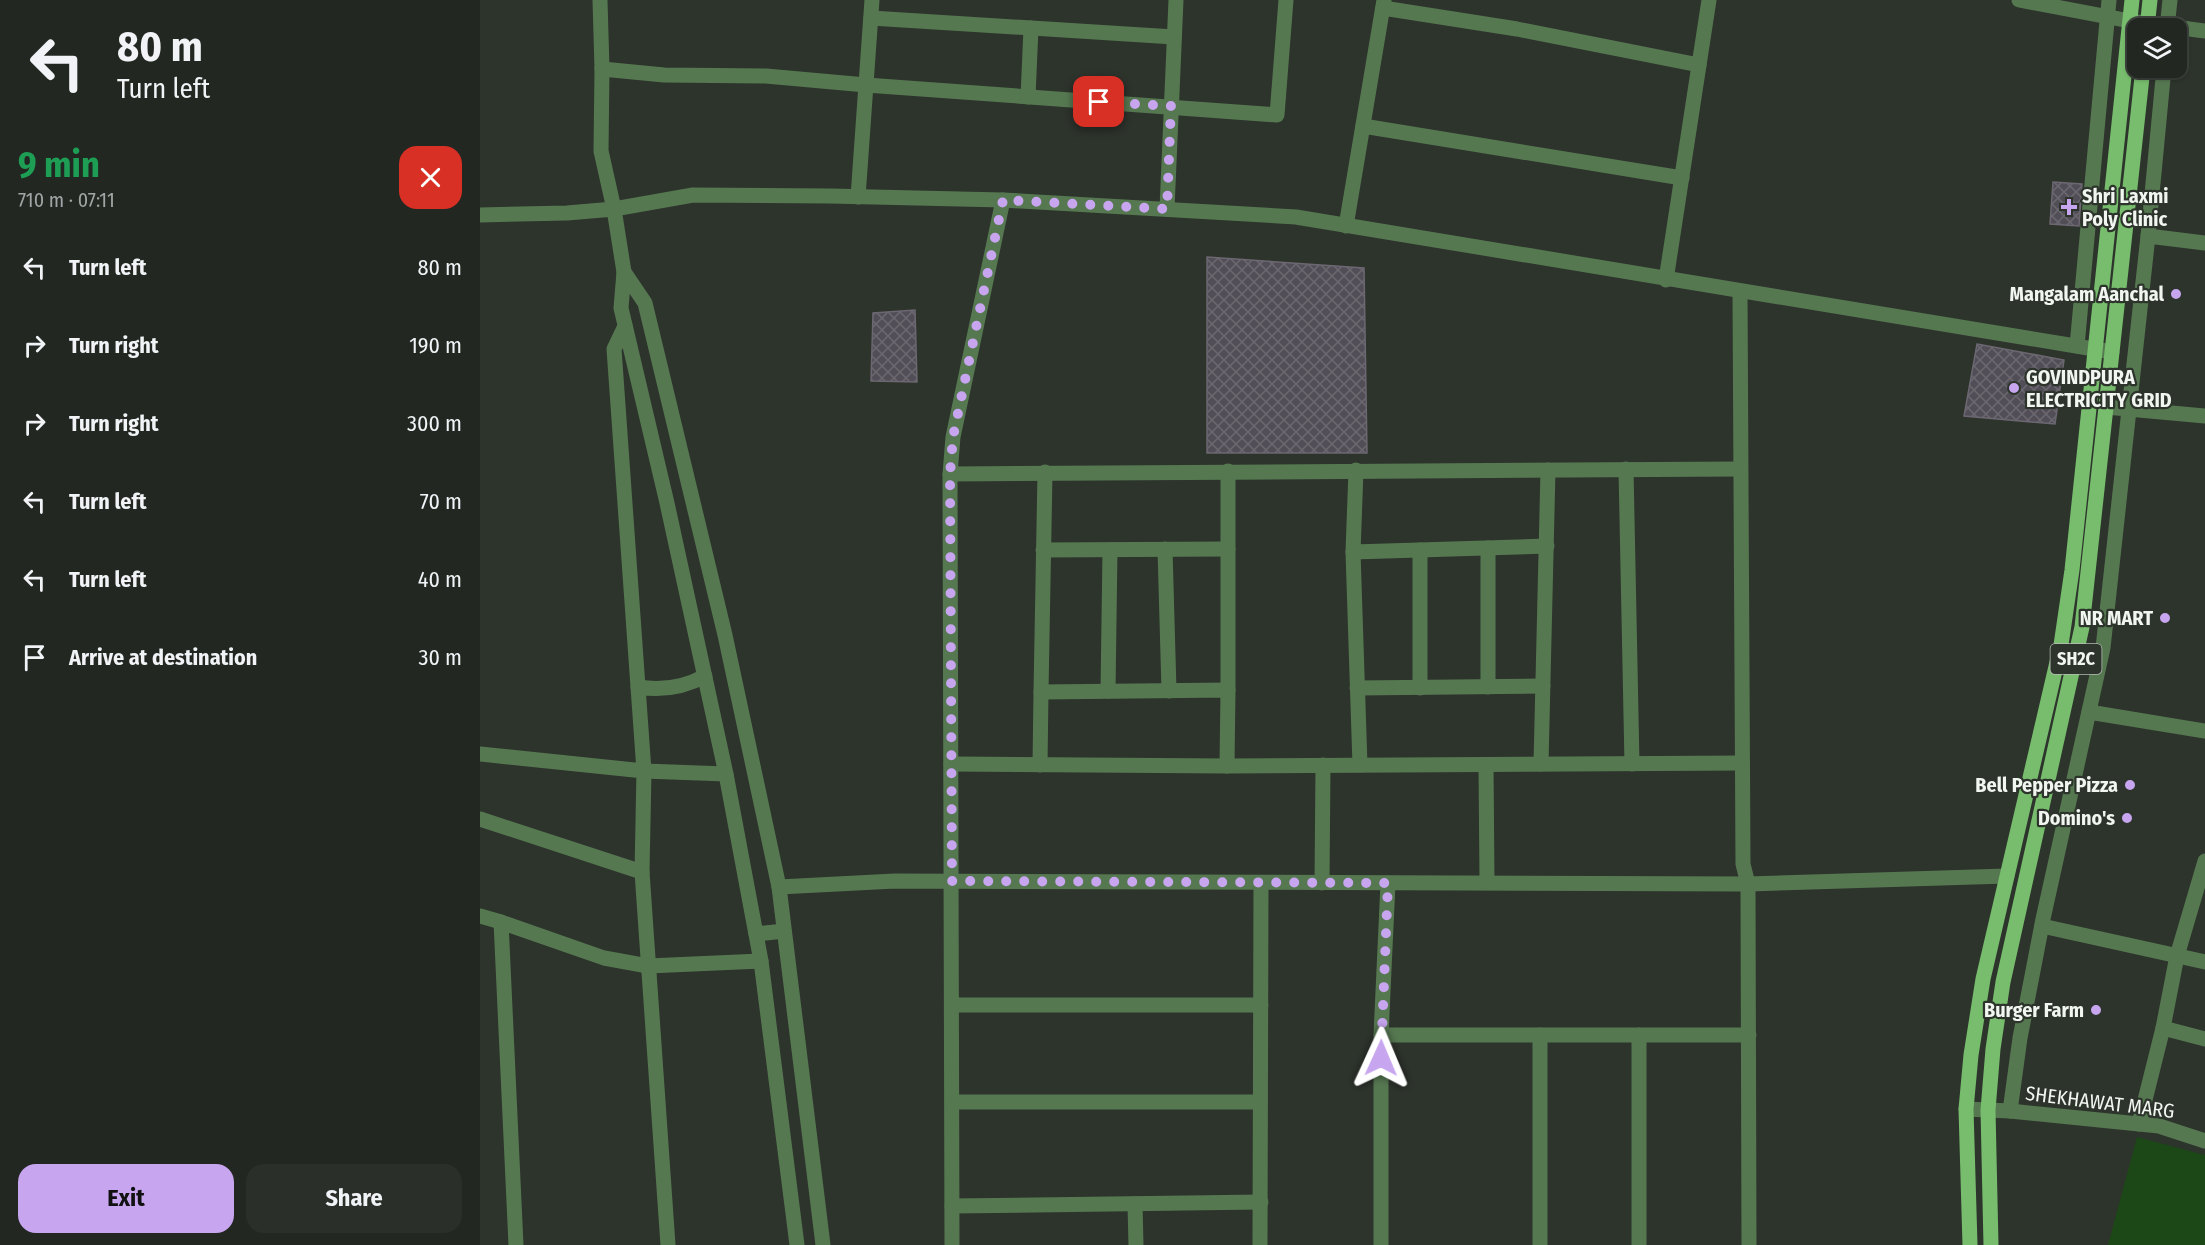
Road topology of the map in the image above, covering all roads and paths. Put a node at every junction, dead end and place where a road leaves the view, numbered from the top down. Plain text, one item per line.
1 (600, 0) edge
2 (872, 0) edge
3 (1176, 0) edge
4 (1286, 0) edge
5 (1709, 0) edge
6 (2019, 0) edge
7 (2109, 0) edge
8 (2132, 0) edge
9 (2150, 0) edge
10 (2170, 0) edge
11 (1383, 4) edge
12 (2108, 16) junction
13 (871, 18) junction
14 (2130, 18) edge
15 (2148, 18) edge
16 (2168, 18) edge
17 (2127, 20) edge
18 (1031, 28) junction
19 (2187, 29) edge
20 (2205, 31) edge
21 (1174, 36) junction
22 (2127, 50) edge
23 (1699, 65) junction
24 (602, 69) junction
25 (2142, 78) edge
26 (2163, 78) edge
27 (866, 85) junction
28 (1028, 97) junction
29 (1171, 106) junction
30 (1363, 126) junction
31 (1682, 178) junction
32 (858, 197) junction
33 (1003, 200) junction
34 (614, 209) junction
35 (1167, 209) junction
36 (480, 215) edge
37 (1347, 226) junction
38 (2148, 236) junction
39 (2205, 243) edge
40 (624, 272) junction
41 (1666, 280) junction
42 (1740, 292) junction
43 (625, 326) junction
44 (2077, 346) junction
45 (2096, 349) junction
46 (2112, 352) junction
47 (2106, 407) junction
48 (2128, 409) junction
49 (2205, 416) edge
50 (1740, 469) junction
51 (1356, 470) junction
52 (1548, 470) junction
53 (1626, 470) junction
54 (1228, 471) junction
55 (1045, 472) junction
56 (950, 474) junction
57 (1547, 546) junction
58 (1488, 548) junction
59 (1165, 549) junction
60 (1228, 549) junction
61 (1043, 550) junction
62 (1110, 550) junction
63 (1420, 550) junction
64 (1353, 552) junction
65 (705, 676) junction
66 (1543, 686) junction
67 (638, 687) junction
68 (1488, 687) junction
69 (1357, 688) junction
70 (1420, 688) junction
71 (1228, 690) junction
72 (1108, 691) junction
73 (1169, 691) junction
74 (1041, 692) junction
75 (2089, 712) junction
76 (2205, 731) edge
77 (480, 754) edge
78 (1742, 763) junction
79 (951, 764) junction
80 (1541, 764) junction
81 (1632, 764) junction
82 (1040, 765) junction
83 (1323, 765) junction
84 (1360, 765) junction
85 (1486, 765) junction
86 (1227, 766) junction
87 (644, 771) junction
88 (726, 774) junction
89 (480, 819) edge
90 (2205, 861) edge
91 (642, 872) junction
92 (2007, 876) junction
93 (952, 881) junction
94 (1487, 881) junction
95 (1261, 883) junction
96 (1322, 883) junction
97 (1388, 883) junction
98 (1748, 884) junction
99 (779, 887) junction
100 (480, 916) edge
101 (501, 922) junction
102 (2042, 926) junction
103 (784, 931) junction
104 (756, 934) junction
105 (2178, 956) junction
106 (761, 961) junction
107 (2205, 962) edge
108 (648, 966) junction
109 (952, 1005) junction
110 (1261, 1005) junction
111 (2163, 1028) junction
112 (1381, 1035) junction
113 (1540, 1035) junction
114 (1639, 1035) junction
115 (1749, 1035) junction
116 (2205, 1039) edge
117 (952, 1102) junction
118 (1260, 1102) junction
119 (1966, 1109) junction
120 (1988, 1110) junction
121 (2010, 1111) junction
122 (2139, 1124) junction
123 (2205, 1141) edge
124 (1261, 1202) junction
125 (1135, 1204) junction
126 (952, 1206) junction
127 (516, 1245) edge
128 (668, 1245) edge
129 (797, 1245) edge
130 (823, 1245) edge
131 (952, 1245) edge
132 (1136, 1245) edge
133 (1260, 1245) edge
134 (1381, 1245) edge
135 (1540, 1245) edge
136 (1639, 1245) edge
137 (1749, 1245) edge
138 (1970, 1245) edge
139 (1991, 1245) edge

1 - 24 street
2 - 13 street
3 - 21 street
4 - 29 street
5 - 23 street
6 - 12 street
7 - 12 street
8 - 14 main road, SH2C
9 - 15 main road
10 - 16 street
11 - 23 street
11 - 30 street
12 - 17 street
12 - 44 street
13 - 18 street
13 - 27 street
18 - 21 street
18 - 28 street
19 - 20 street
21 - 29 street
22 - 45 main road, SH2C
23 - 31 street
24 - 27 street
24 - 34 street
25 - 46 main road, SH2C
26 - 38 street
27 - 28 street
27 - 32 street
28 - 29 street
29 - 35 street
30 - 31 street
30 - 37 street
31 - 41 street
32 - 33 street
32 - 34 street
33 - 35 street
33 - 56 street
34 - 36 street
34 - 40 street
35 - 37 street
37 - 41 street
38 - 39 street
38 - 48 street
40 - 43 street
40 - 99 street
41 - 42 street
42 - 44 street
42 - 50 street
43 - 65 street
43 - 67 street
44 - 45 street
45 - 46 street
45 - 92 main road, SH2C
46 - 47 main road, SH2C
47 - 48 street
47 - 120 main road, SH2C
48 - 49 street
48 - 75 street
50 - 53 street
50 - 78 street
51 - 52 street
51 - 54 street
51 - 64 street
52 - 53 street
52 - 57 street
53 - 81 street
54 - 55 street
54 - 60 street
55 - 56 street
55 - 61 street
56 - 79 street
57 - 58 street
57 - 66 street
58 - 63 street
58 - 68 street
59 - 60 street
59 - 62 street
59 - 73 street
60 - 71 street
61 - 62 street
61 - 74 street
62 - 72 street
63 - 64 street
63 - 70 street
64 - 69 street
65 - 67 street
65 - 88 street
66 - 68 street
66 - 80 street
67 - 87 street
68 - 70 street
69 - 70 street
69 - 84 street
71 - 73 street
71 - 86 street
72 - 73 street
72 - 74 street
74 - 82 street
75 - 76 street
75 - 102 street
77 - 87 street
78 - 81 street
78 - 98 street
79 - 82 street
79 - 93 street
80 - 81 street
80 - 85 street
82 - 86 street
83 - 84 street
83 - 86 street
83 - 96 street
84 - 85 street
85 - 94 street
87 - 88 street
87 - 91 street
88 - 104 street
89 - 91 street
90 - 105 street
91 - 108 street
92 - 98 street
92 - 119 main road, SH2C
93 - 95 street
93 - 99 street
93 - 109 street
94 - 97 street
94 - 98 street
95 - 96 street
95 - 110 street
96 - 97 street
97 - 112 street
98 - 115 street
99 - 103 street
100 - 101 street
101 - 108 street
101 - 127 street
102 - 105 street
102 - 121 street
103 - 104 street
103 - 130 street
104 - 106 street
105 - 107 street
105 - 111 street
106 - 108 street
106 - 129 street
108 - 128 street
109 - 110 street
109 - 117 street
110 - 118 street
111 - 116 street
111 - 122 street
112 - 113 street
112 - 134 street
113 - 114 street
113 - 135 street
114 - 115 street
114 - 136 street
115 - 137 street
117 - 118 street
117 - 126 street
118 - 124 street
119 - 120 street, SHEKHAWAT MARG
119 - 138 main road, SH2C
120 - 121 street, SHEKHAWAT MARG
120 - 139 main road, SH2C
121 - 122 street, SHEKHAWAT MARG
122 - 123 street, SHEKHAWAT MARG
124 - 125 street
124 - 133 street
125 - 126 street
125 - 132 street
126 - 131 street

